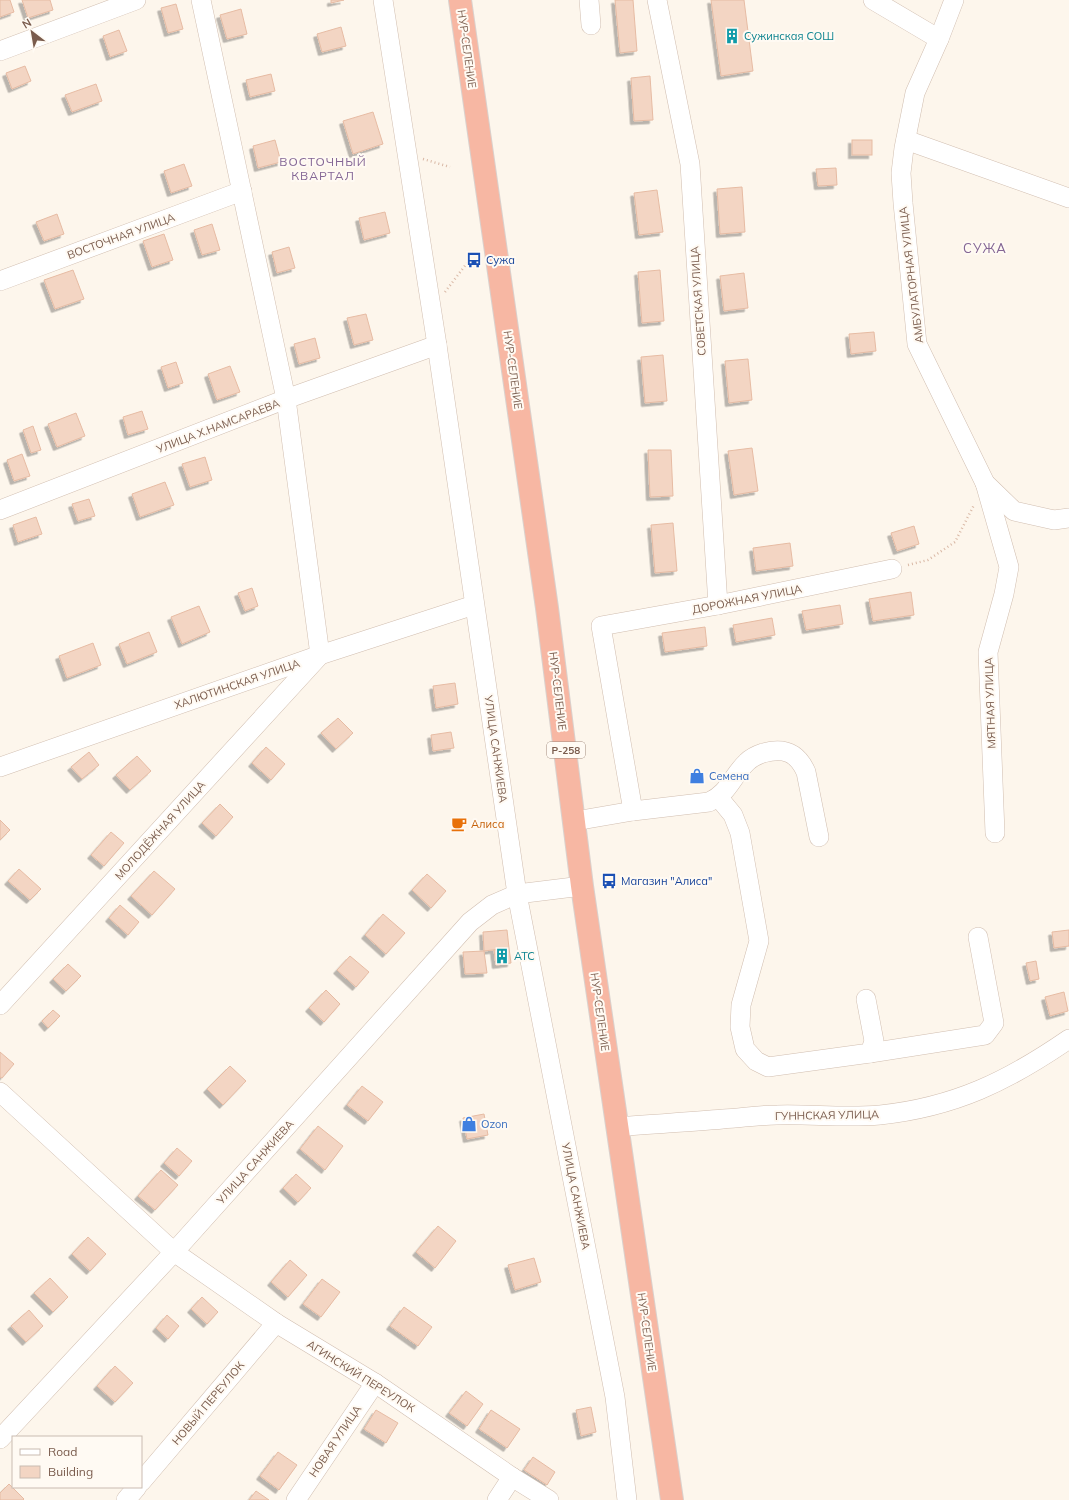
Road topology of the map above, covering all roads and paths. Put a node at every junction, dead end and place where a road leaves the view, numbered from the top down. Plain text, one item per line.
1 (136, 0) edge
2 (201, 0) edge
3 (383, 0) edge
4 (460, 0) edge
5 (589, 0) edge
6 (657, 0) edge
7 (874, 0) edge
8 (954, 0) edge
9 (591, 25) dead end
10 (939, 39) junction
11 (0, 51) edge
12 (906, 140) junction
13 (407, 155) junction
14 (450, 167) dead end
15 (242, 191) junction
16 (1069, 198) edge
17 (467, 263) dead end
18 (0, 281) edge
19 (432, 310) junction
20 (437, 345) junction
21 (286, 399) junction
22 (985, 483) junction
23 (0, 510) edge
24 (1061, 519) edge
25 (892, 569) joint
26 (474, 605) junction
27 (718, 605) junction
28 (320, 655) junction
29 (0, 767) edge
30 (719, 798) junction
31 (633, 812) junction
32 (575, 821) junction
33 (996, 833) dead end
34 (819, 837) dead end
35 (582, 886) junction
36 (517, 894) junction
37 (978, 937) dead end
38 (866, 999) dead end
39 (0, 1005) edge
40 (1069, 1040) edge
41 (870, 1053) junction
42 (0, 1092) edge
43 (617, 1127) junction
44 (174, 1252) junction
45 (276, 1323) junction
46 (375, 1383) junction
47 (0, 1439) edge
48 (512, 1477) junction
49 (142, 1481) edge
50 (136, 1488) edge
51 (126, 1500) edge
52 (296, 1500) edge
53 (497, 1500) edge
54 (549, 1500) edge
55 (627, 1500) edge
56 (672, 1500) edge

1 - 11 street
2 - 15 street
3 - 13 street, УЛИЦА САНЖИЕВА
4 - 32 highway, НУР-СЕЛЕНИЕ / Р-258
5 - 9 street
6 - 27 street, СОВЕТСКАЯ УЛИЦА
7 - 10 street
8 - 10 street, АМБУЛАТОРНАЯ УЛИЦА
10 - 12 street, АМБУЛАТОРНАЯ УЛИЦА
12 - 16 street
12 - 22 street, АМБУЛАТОРНАЯ УЛИЦА
13 - 14 path
13 - 19 street, УЛИЦА САНЖИЕВА
15 - 18 street, ВОСТОЧНАЯ УЛИЦА
15 - 21 street
17 - 19 path
19 - 20 street, УЛИЦА САНЖИЕВА
20 - 21 street, УЛИЦА Х.НАМСАРАЕВА
20 - 26 street, УЛИЦА САНЖИЕВА
21 - 23 street, УЛИЦА Х.НАМСАРАЕВА
21 - 28 street
22 - 24 street, АМБУЛАТОРНАЯ УЛИЦА
22 - 25 path
22 - 33 street, МЯТНАЯ УЛИЦА
25 - 27 street, ДОРОЖНАЯ УЛИЦА
26 - 28 street, ХАЛЮТИНСКАЯ УЛИЦА
26 - 36 street, УЛИЦА САНЖИЕВА
27 - 31 street, ДОРОЖНАЯ УЛИЦА
28 - 29 street, ХАЛЮТИНСКАЯ УЛИЦА
28 - 39 street, МОЛОДЁЖНАЯ УЛИЦА
30 - 31 street
30 - 34 street
30 - 41 street
31 - 32 street
32 - 35 highway, НУР-СЕЛЕНИЕ / Р-258
35 - 36 street, УЛИЦА САНЖИЕВА
35 - 43 highway, НУР-СЕЛЕНИЕ / Р-258
36 - 44 street, УЛИЦА САНЖИЕВА
36 - 55 street, УЛИЦА САНЖИЕВА
37 - 41 street
38 - 41 street
40 - 43 street, ГУННСКАЯ УЛИЦА
42 - 44 street, АГИНСКИЙ ПЕРЕУЛОК
43 - 56 highway, НУР-СЕЛЕНИЕ / Р-258
44 - 45 street, АГИНСКИЙ ПЕРЕУЛОК
44 - 47 street, УЛИЦА САНЖИЕВА
45 - 46 street, АГИНСКИЙ ПЕРЕУЛОК
45 - 49 street, НОВЫЙ ПЕРЕУЛОК
46 - 48 street, АГИНСКИЙ ПЕРЕУЛОК
46 - 52 street, НОВАЯ УЛИЦА
48 - 53 street
48 - 54 street, АГИНСКИЙ ПЕРЕУЛОК
50 - 51 street

